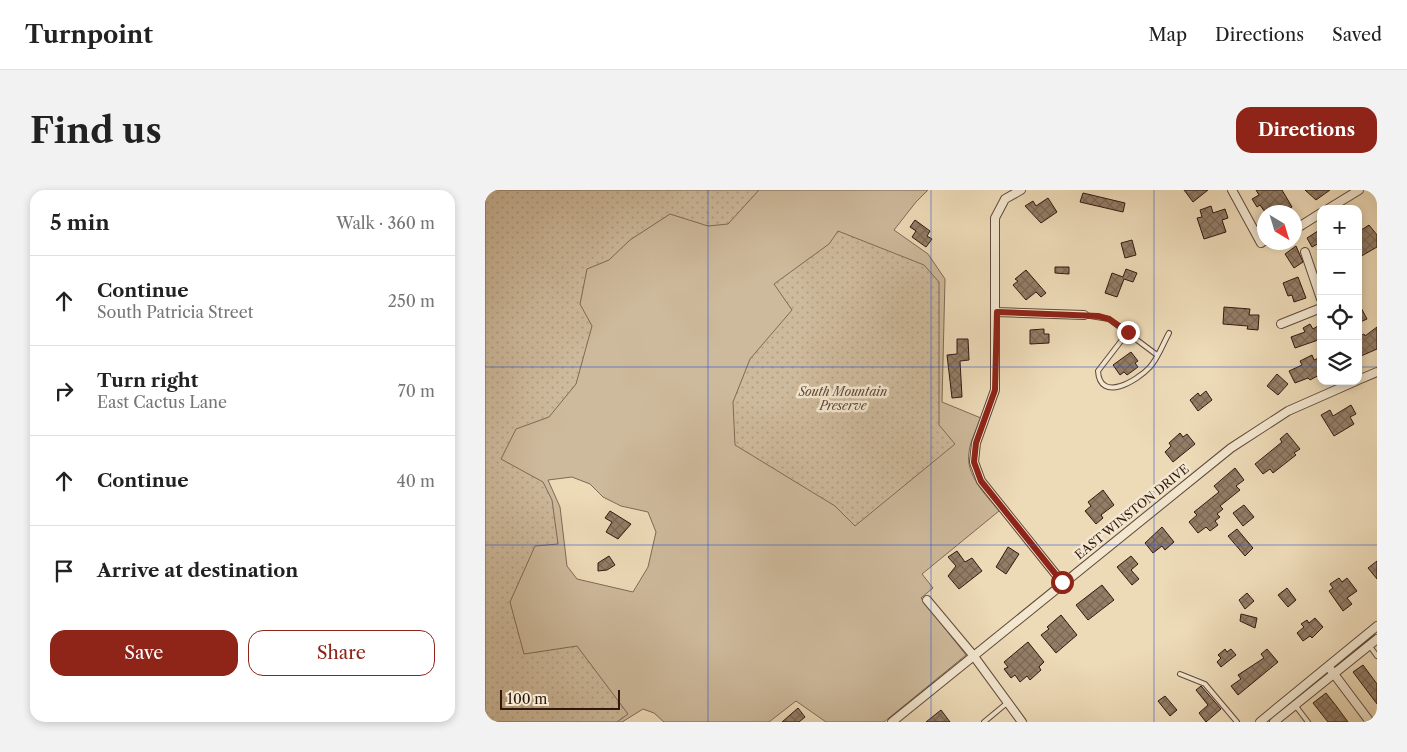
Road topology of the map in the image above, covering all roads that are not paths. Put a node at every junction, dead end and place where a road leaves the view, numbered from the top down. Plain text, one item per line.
1 (1021, 190) edge
2 (1232, 190) edge
3 (1357, 191) edge
4 (1334, 205) edge
5 (1317, 216) edge
6 (1302, 225) edge
7 (1257, 232) edge
8 (1305, 252) dead end
9 (1320, 295) edge
10 (1317, 310) edge
11 (997, 312) junction
12 (1084, 315) joint
13 (1281, 324) dead end
14 (1128, 332) junction
15 (1169, 333) dead end
16 (1157, 355) junction
17 (1377, 372) edge
18 (1362, 379) edge
19 (1348, 385) edge
20 (1062, 582) junction
21 (927, 600) dead end
22 (1377, 626) edge
23 (1377, 639) edge
24 (1369, 645) junction
25 (973, 655) junction
26 (1377, 656) edge
27 (1328, 666) junction
28 (1180, 674) dead end
29 (1334, 674) junction
30 (1007, 703) junction
31 (1295, 705) junction
32 (892, 722) edge
33 (984, 722) edge
34 (1022, 722) edge
35 (1237, 722) edge
36 (1260, 722) edge
37 (1274, 722) edge
38 (1308, 722) edge
39 (1370, 722) edge

1 - 11 street
2 - 7 street
3 - 4 street
5 - 6 street
8 - 9 street
10 - 13 street
11 - 12 street
11 - 20 street
12 - 14 lane
14 - 16 lane
14 - 16 lane
15 - 16 lane
17 - 18 street, EAST WINSTON DRIVE
19 - 20 street, EAST WINSTON DRIVE
20 - 25 street, EAST WINSTON DRIVE
21 - 25 street
22 - 27 street
23 - 24 street
24 - 26 lane
24 - 29 street
25 - 30 street
25 - 32 street, EAST WINSTON DRIVE
27 - 29 street
27 - 36 street
28 - 35 lane
29 - 31 street
29 - 39 street
30 - 33 lane
30 - 34 street
31 - 37 street
31 - 38 lane

